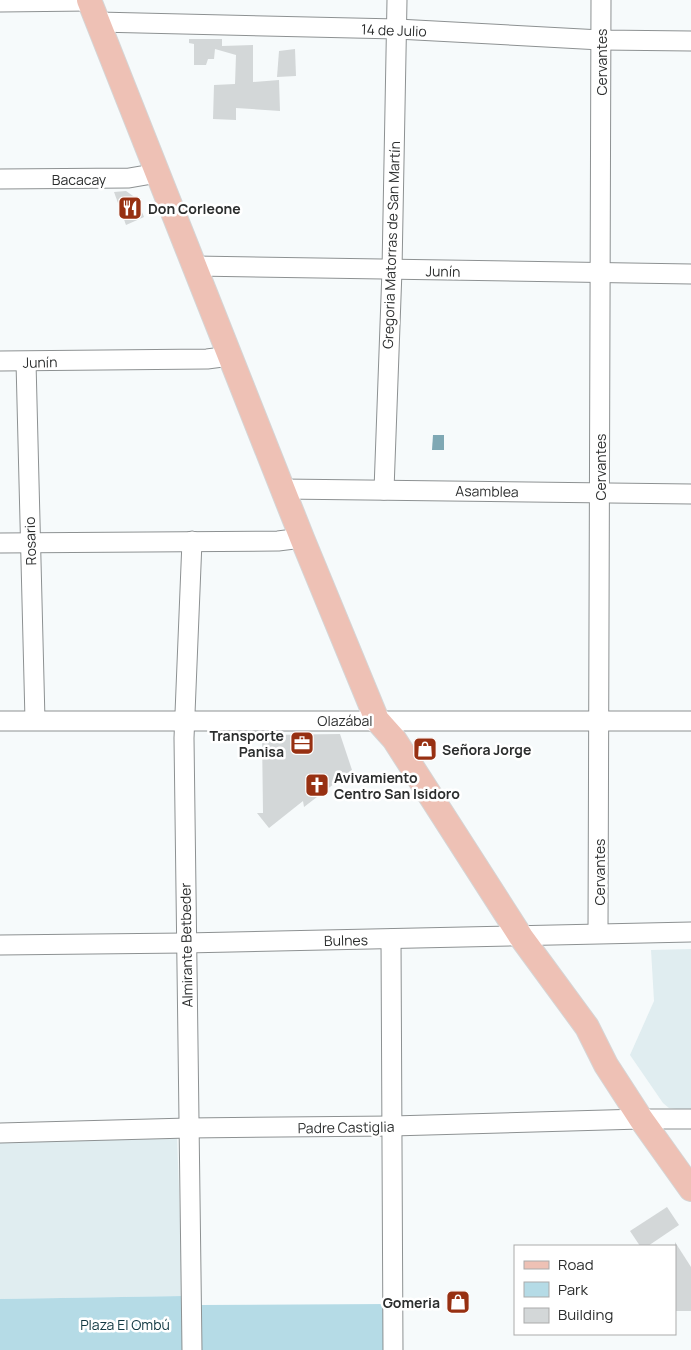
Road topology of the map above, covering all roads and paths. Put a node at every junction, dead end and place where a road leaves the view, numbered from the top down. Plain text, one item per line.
1 (397, 0) edge
2 (601, 0) edge
3 (0, 2) edge
4 (92, 8) edge
5 (397, 29) junction
6 (601, 40) junction
7 (691, 41) edge
8 (158, 173) junction
9 (0, 179) edge
10 (194, 266) junction
11 (392, 270) junction
12 (600, 274) junction
13 (691, 274) edge
14 (230, 356) junction
15 (0, 362) edge
16 (26, 362) junction
17 (284, 489) junction
18 (384, 490) junction
19 (600, 492) junction
20 (691, 494) edge
21 (302, 538) junction
22 (192, 541) junction
23 (0, 543) edge
24 (30, 543) junction
25 (35, 720) junction
26 (185, 720) junction
27 (377, 720) junction
28 (599, 720) junction
29 (0, 721) edge
30 (691, 721) edge
31 (691, 932) edge
32 (598, 933) junction
33 (511, 936) junction
34 (391, 939) junction
35 (186, 943) junction
36 (0, 945) edge
37 (641, 1119) junction
38 (691, 1119) edge
39 (392, 1126) junction
40 (188, 1128) junction
41 (0, 1133) edge
42 (691, 1189) edge
43 (192, 1350) edge
44 (393, 1350) edge

1 - 5 street, Gregoria Matorras de San Martín
2 - 6 street, Cervantes
3 - 4 street, 14 de Julio
4 - 5 street, 14 de Julio
4 - 8 main road
5 - 6 street, 14 de Julio
5 - 11 street, Gregoria Matorras de San Martín
6 - 7 street, 14 de Julio
6 - 12 street, Cervantes
8 - 9 street, Bacacay
8 - 10 main road
10 - 11 street, Junín
10 - 14 main road
11 - 12 street, Junín
11 - 18 street, Gregoria Matorras de San Martín
12 - 13 street, Junín
12 - 19 street, Cervantes
14 - 16 street, Junín
14 - 17 main road
15 - 16 street, Junín
16 - 24 street, Rosario
17 - 18 street, Asamblea
17 - 21 main road
18 - 19 street, Asamblea
19 - 20 street, Asamblea
19 - 28 street, Cervantes
21 - 22 street
21 - 27 main road
22 - 24 street
22 - 26 street, Almirante Betbeder
23 - 24 street
24 - 25 street, Rosario
25 - 26 street, Olazábal
25 - 29 street, Olazábal
26 - 27 street, Olazábal
26 - 35 street, Almirante Betbeder
27 - 28 street, Olazábal
27 - 33 main road
28 - 30 street, Olazábal
28 - 32 street, Cervantes
31 - 32 street, Bulnes
32 - 33 street, Bulnes
33 - 34 street, Bulnes
33 - 37 main road
34 - 35 street, Bulnes
34 - 39 street
35 - 36 street, Bulnes
35 - 40 street, Almirante Betbeder
37 - 38 street, Padre Castiglia
37 - 39 street, Padre Castiglia
37 - 42 main road
39 - 40 street, Padre Castiglia
39 - 44 street
40 - 41 street, Padre Castiglia
40 - 43 street, Almirante Betbeder

